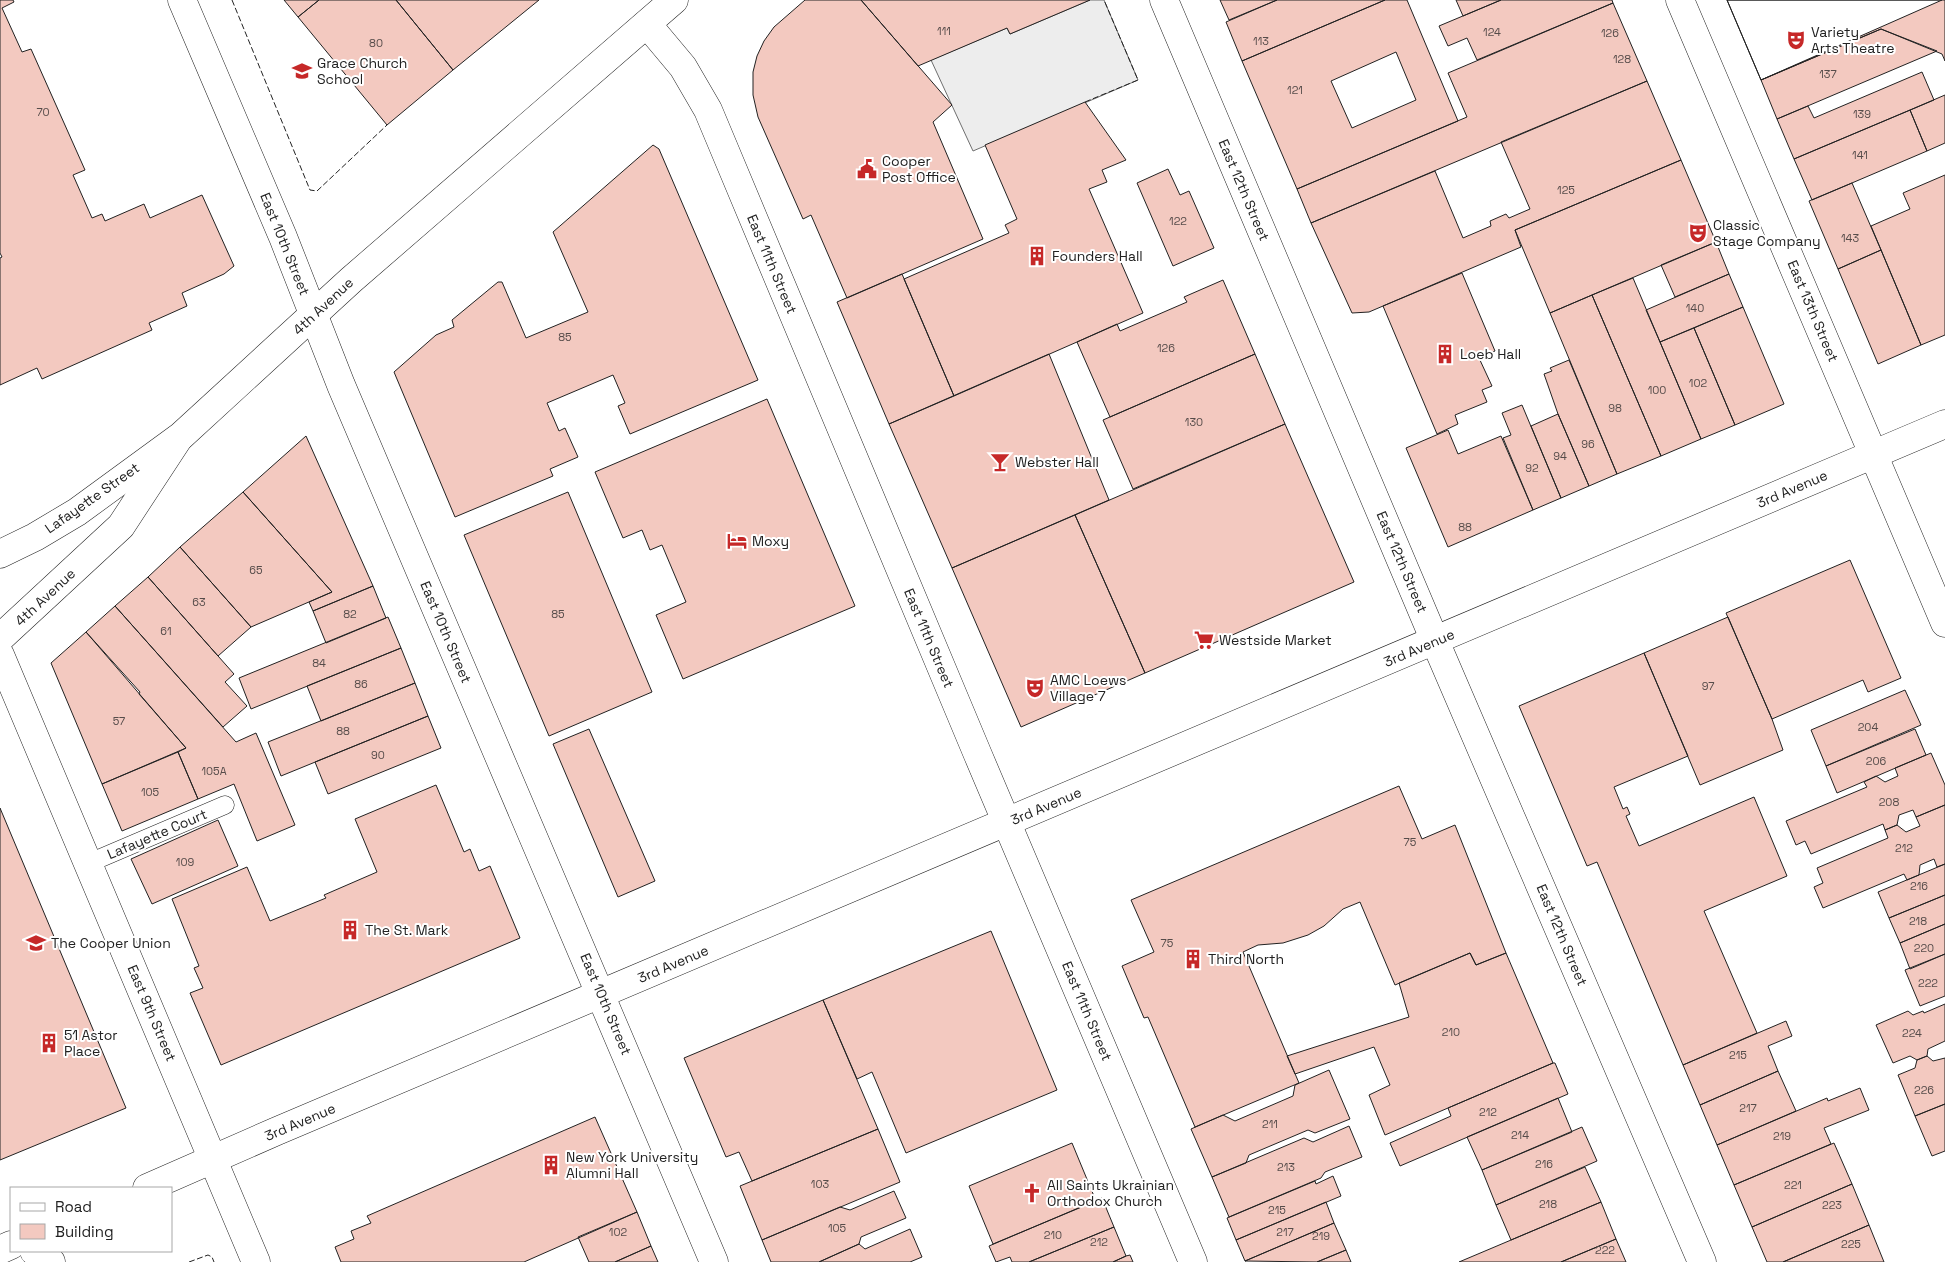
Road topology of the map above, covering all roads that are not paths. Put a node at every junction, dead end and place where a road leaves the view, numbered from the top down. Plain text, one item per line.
1 (182, 0) edge
2 (674, 0) edge
3 (1164, 0) edge
4 (1680, 0) edge
5 (647, 24) junction
6 (314, 315) junction
7 (1945, 424) edge
8 (181, 436) junction
9 (1873, 454) junction
10 (0, 554) edge
11 (1945, 624) edge
12 (0, 638) edge
13 (1436, 641) junction
14 (0, 655) edge
15 (225, 805) dead end
16 (1006, 823) junction
17 (89, 863) junction
18 (601, 995) junction
19 (213, 1160) junction
20 (149, 1187) edge
21 (36, 1252) edge
22 (51, 1262) edge
23 (256, 1262) edge
24 (714, 1262) edge
25 (1193, 1262) edge
26 (1702, 1262) edge

1 - 6 street, East 10th Street
2 - 5 street, 4th Avenue
3 - 13 street, East 12th Street
4 - 9 street, East 13th Street
5 - 6 street, 4th Avenue
5 - 16 street, East 11th Street
6 - 8 street, 4th Avenue
6 - 18 street, East 10th Street
7 - 9 street, 3rd Avenue
8 - 10 street, Lafayette Street
8 - 12 street, 4th Avenue
9 - 11 street, East 13th Street
9 - 13 street, 3rd Avenue
13 - 16 street, 3rd Avenue
13 - 26 street, East 12th Street
14 - 17 street, East 9th Street
15 - 17 lane, Lafayette Court
16 - 18 street, 3rd Avenue
16 - 25 street, East 11th Street
17 - 19 street, East 9th Street
18 - 19 street, 3rd Avenue
18 - 24 street, East 10th Street
19 - 20 street, 3rd Avenue
19 - 23 street, East 9th Street
21 - 22 street

